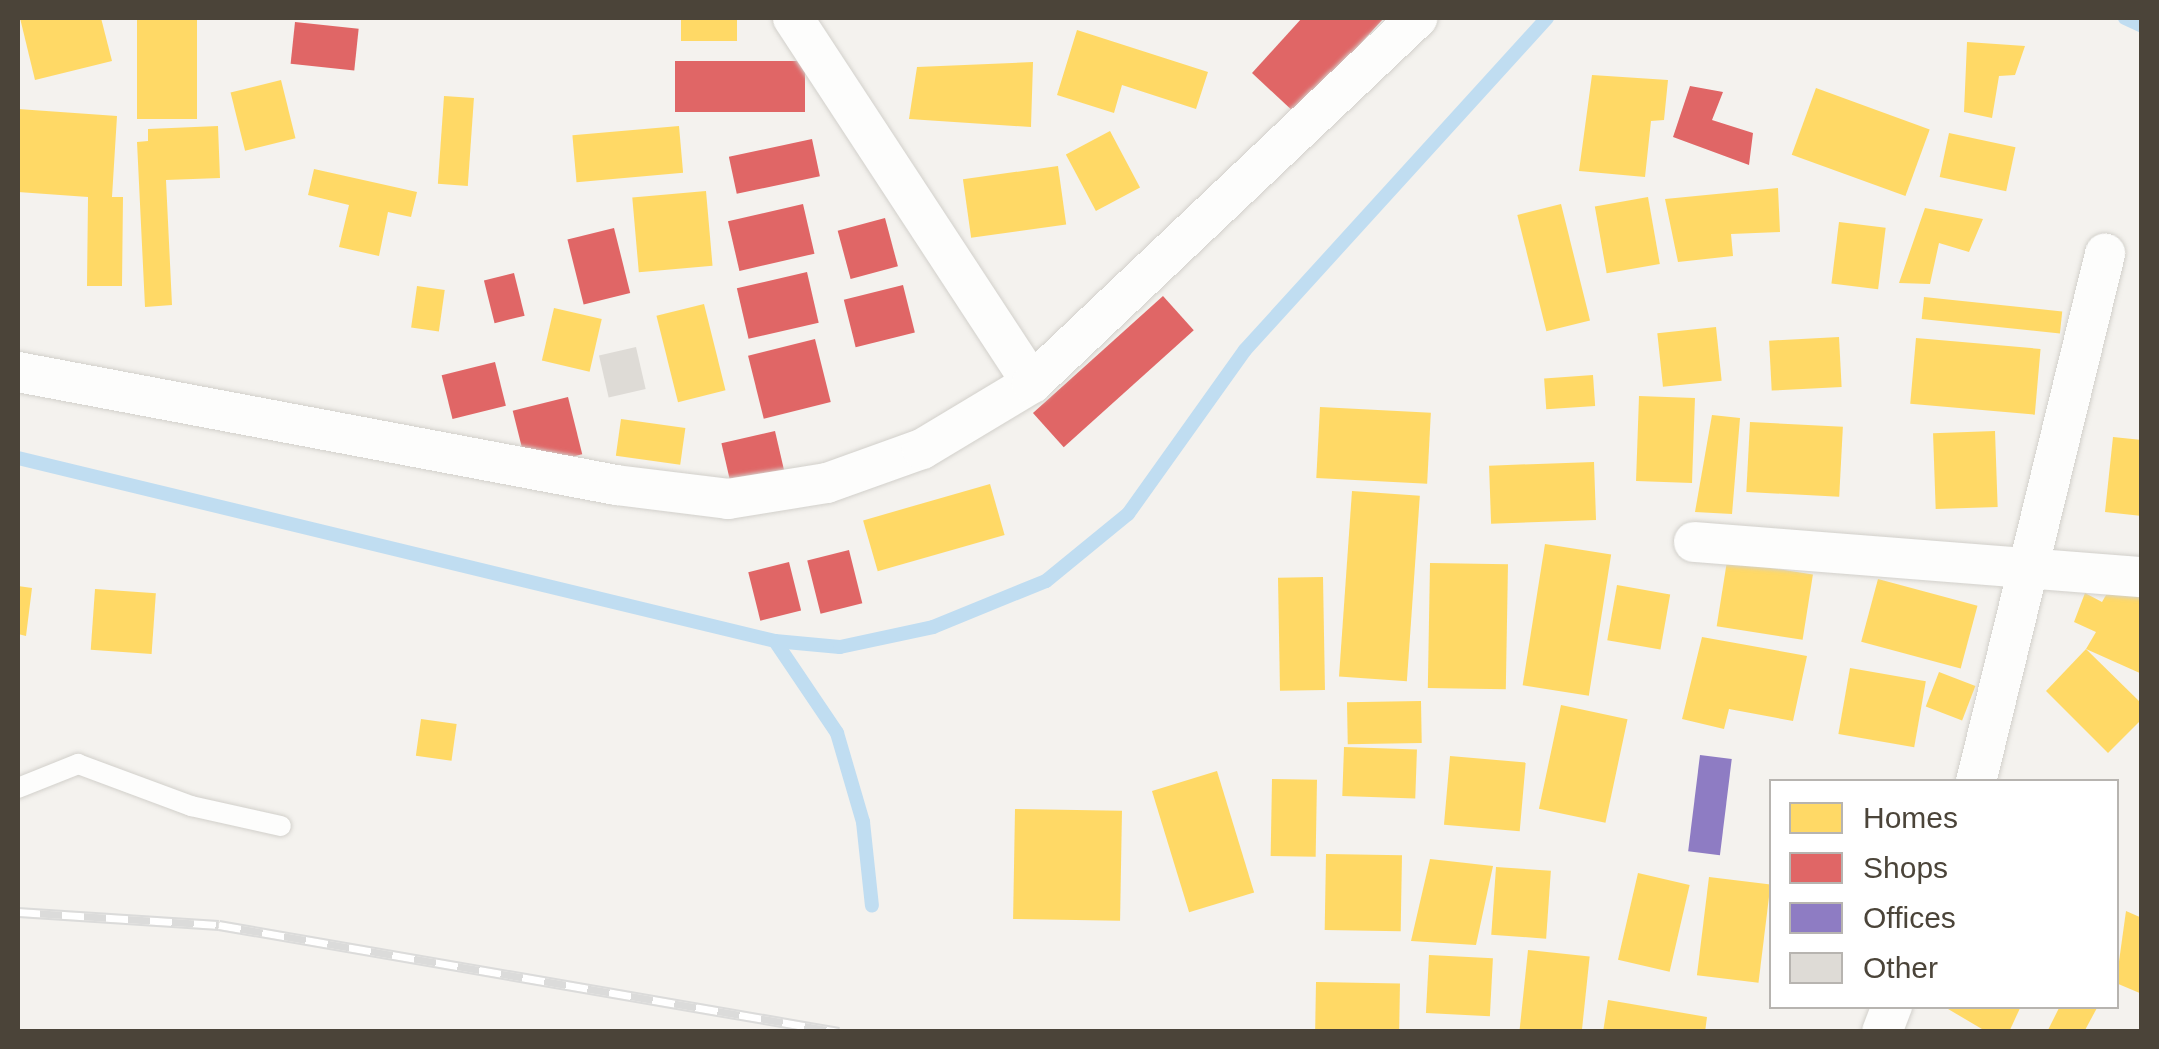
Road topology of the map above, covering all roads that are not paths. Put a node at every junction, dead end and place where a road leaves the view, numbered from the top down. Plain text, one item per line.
1 (792, 18) edge
2 (1416, 18) edge
3 (2104, 254) dead end
4 (18, 372) edge
5 (1032, 383) junction
6 (1694, 542) dead end
7 (2034, 566) junction
8 (2142, 577) edge
9 (1977, 779) edge
10 (18, 788) edge
11 (282, 826) dead end

1 - 5 street
2 - 5 street
3 - 7 street
4 - 5 street
6 - 7 street
7 - 8 street
7 - 9 street
10 - 11 lane

